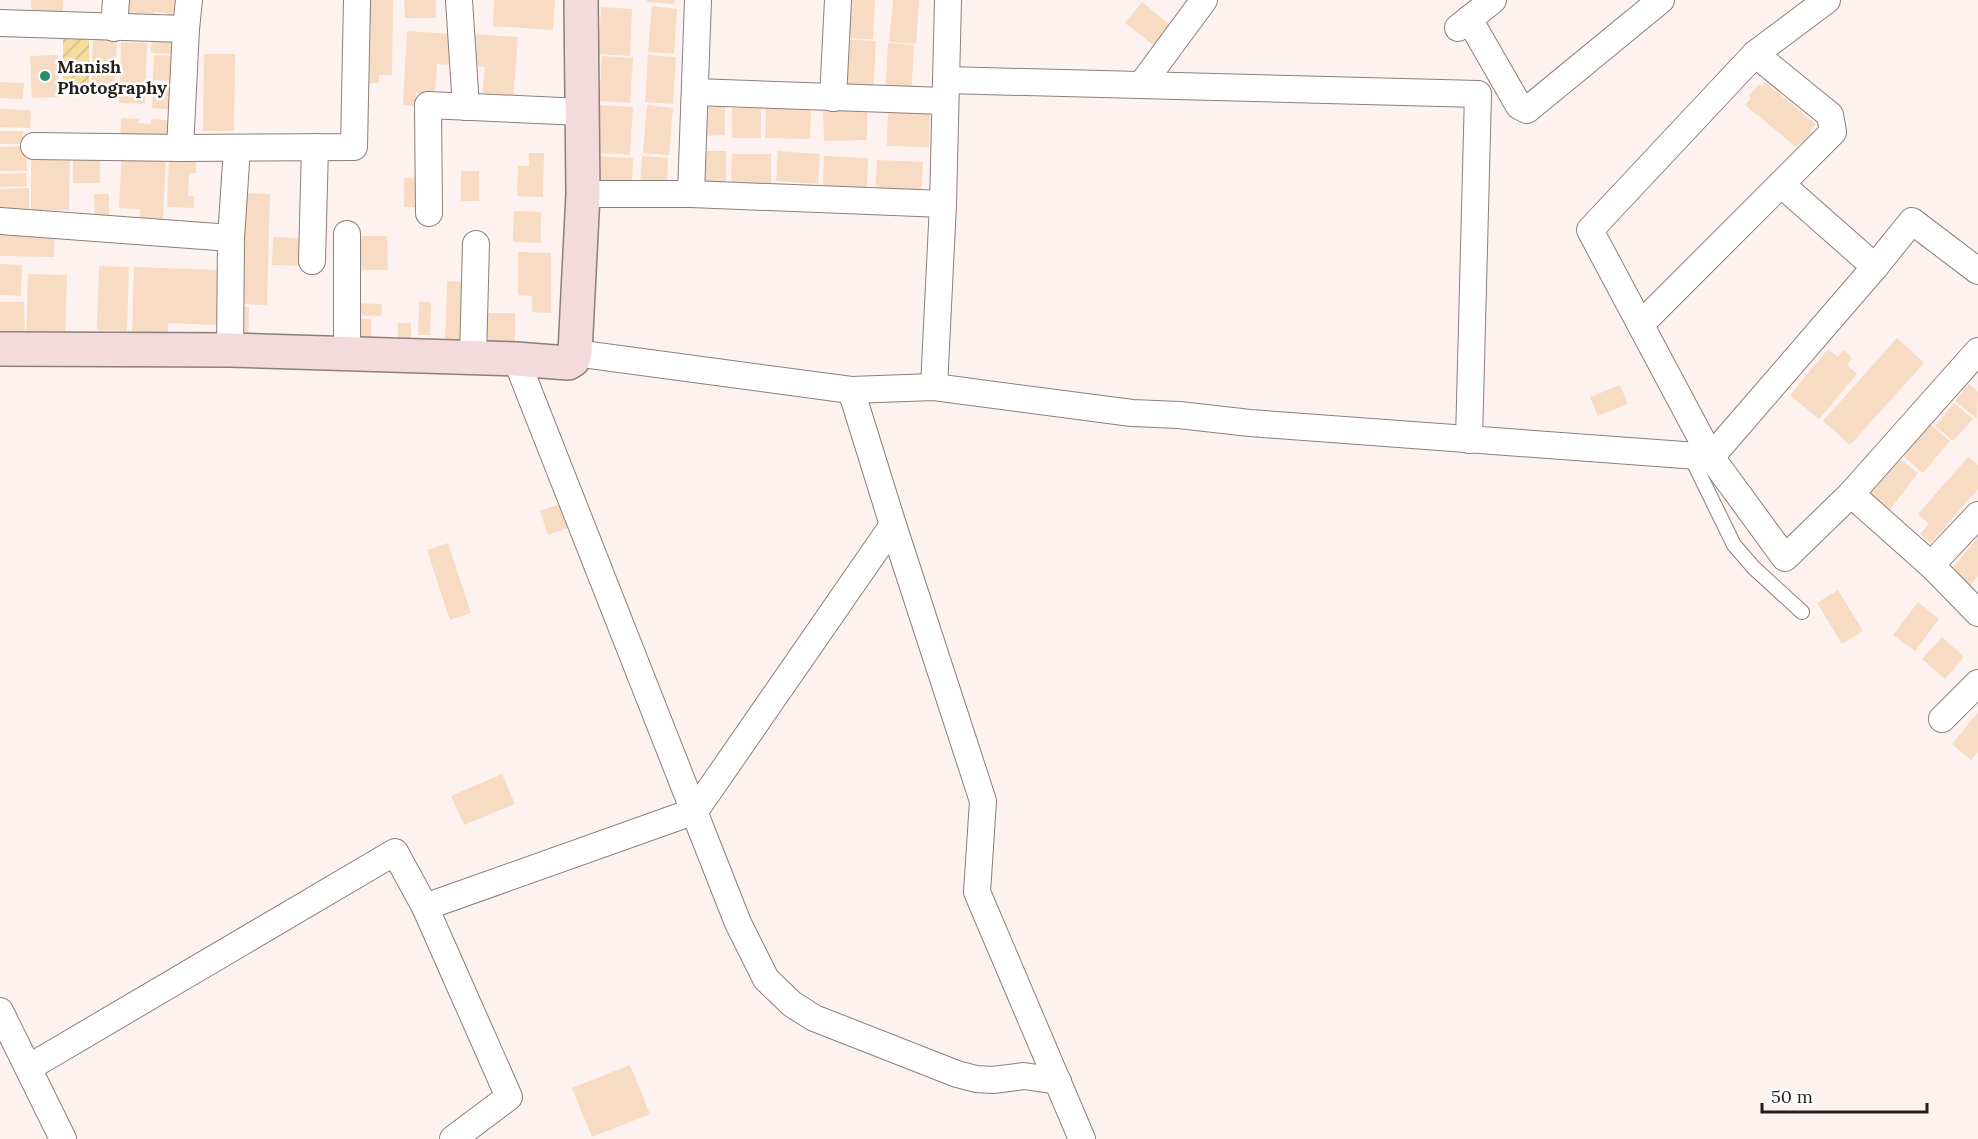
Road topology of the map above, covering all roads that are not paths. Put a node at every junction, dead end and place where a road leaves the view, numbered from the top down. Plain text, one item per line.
1 (116, 0) edge
2 (189, 0) edge
3 (357, 0) edge
4 (459, 0) edge
5 (581, 0) edge
6 (698, 0) edge
7 (838, 0) edge
8 (948, 0) edge
9 (1204, 0) edge
10 (1493, 0) edge
11 (1661, 0) edge
12 (1827, 0) edge
13 (0, 23) edge
14 (114, 28) junction
15 (186, 29) junction
16 (1755, 54) junction
17 (1142, 84) junction
18 (945, 91) junction
19 (695, 92) junction
20 (833, 98) junction
21 (466, 107) junction
22 (582, 112) junction
23 (34, 146) dead end
24 (315, 147) junction
25 (180, 148) junction
26 (237, 148) junction
27 (1781, 184) junction
28 (583, 194) junction
29 (691, 194) junction
30 (943, 204) junction
31 (429, 213) dead end
32 (0, 222) edge
33 (347, 234) dead end
34 (231, 238) junction
35 (476, 244) dead end
36 (312, 261) dead end
37 (1875, 267) junction
38 (1978, 271) edge
39 (1641, 324) junction
40 (0, 349) edge
41 (230, 350) junction
42 (1978, 351) edge
43 (347, 353) junction
44 (575, 353) junction
45 (473, 357) junction
46 (516, 358) junction
47 (934, 387) junction
48 (851, 390) junction
49 (1469, 440) junction
50 (1701, 456) junction
51 (1851, 494) junction
52 (1978, 515) edge
53 (893, 525) junction
54 (1931, 565) junction
55 (1802, 612) dead end
56 (1978, 613) edge
57 (1978, 682) edge
58 (1942, 719) dead end
59 (695, 811) junction
60 (425, 908) junction
61 (0, 1011) edge
62 (28, 1068) junction
63 (1058, 1081) junction
64 (63, 1139) edge
65 (453, 1139) edge
66 (1082, 1139) edge

1 - 14 street
2 - 15 street
3 - 24 street
4 - 21 street
5 - 22 street
6 - 19 street
7 - 20 street
8 - 18 street
9 - 17 street
10 - 11 street
12 - 16 street
13 - 14 street
14 - 15 street
15 - 25 street
16 - 27 street
16 - 39 street
17 - 18 street
17 - 49 street
18 - 20 street
18 - 30 street
19 - 20 street
19 - 29 street
21 - 22 street
21 - 31 street
22 - 28 street
23 - 25 street
24 - 26 street
24 - 36 street
25 - 26 street
26 - 34 street
27 - 37 street
27 - 39 street
28 - 29 street
28 - 44 street
29 - 30 street
30 - 47 street
32 - 34 street
33 - 43 street
34 - 41 street
35 - 45 street
37 - 38 street
37 - 50 street
39 - 50 street
40 - 41 street
41 - 43 street
42 - 51 street
43 - 45 street
44 - 46 street
44 - 48 street
45 - 46 street
46 - 59 street
47 - 48 street
47 - 49 street
48 - 53 street
49 - 50 street
50 - 51 street
50 - 55 lane
51 - 54 street
52 - 54 street
53 - 59 street
53 - 63 street
54 - 56 street
57 - 58 street
59 - 60 street
59 - 63 street
60 - 62 street
60 - 65 street
61 - 62 street
62 - 64 street
63 - 66 street

